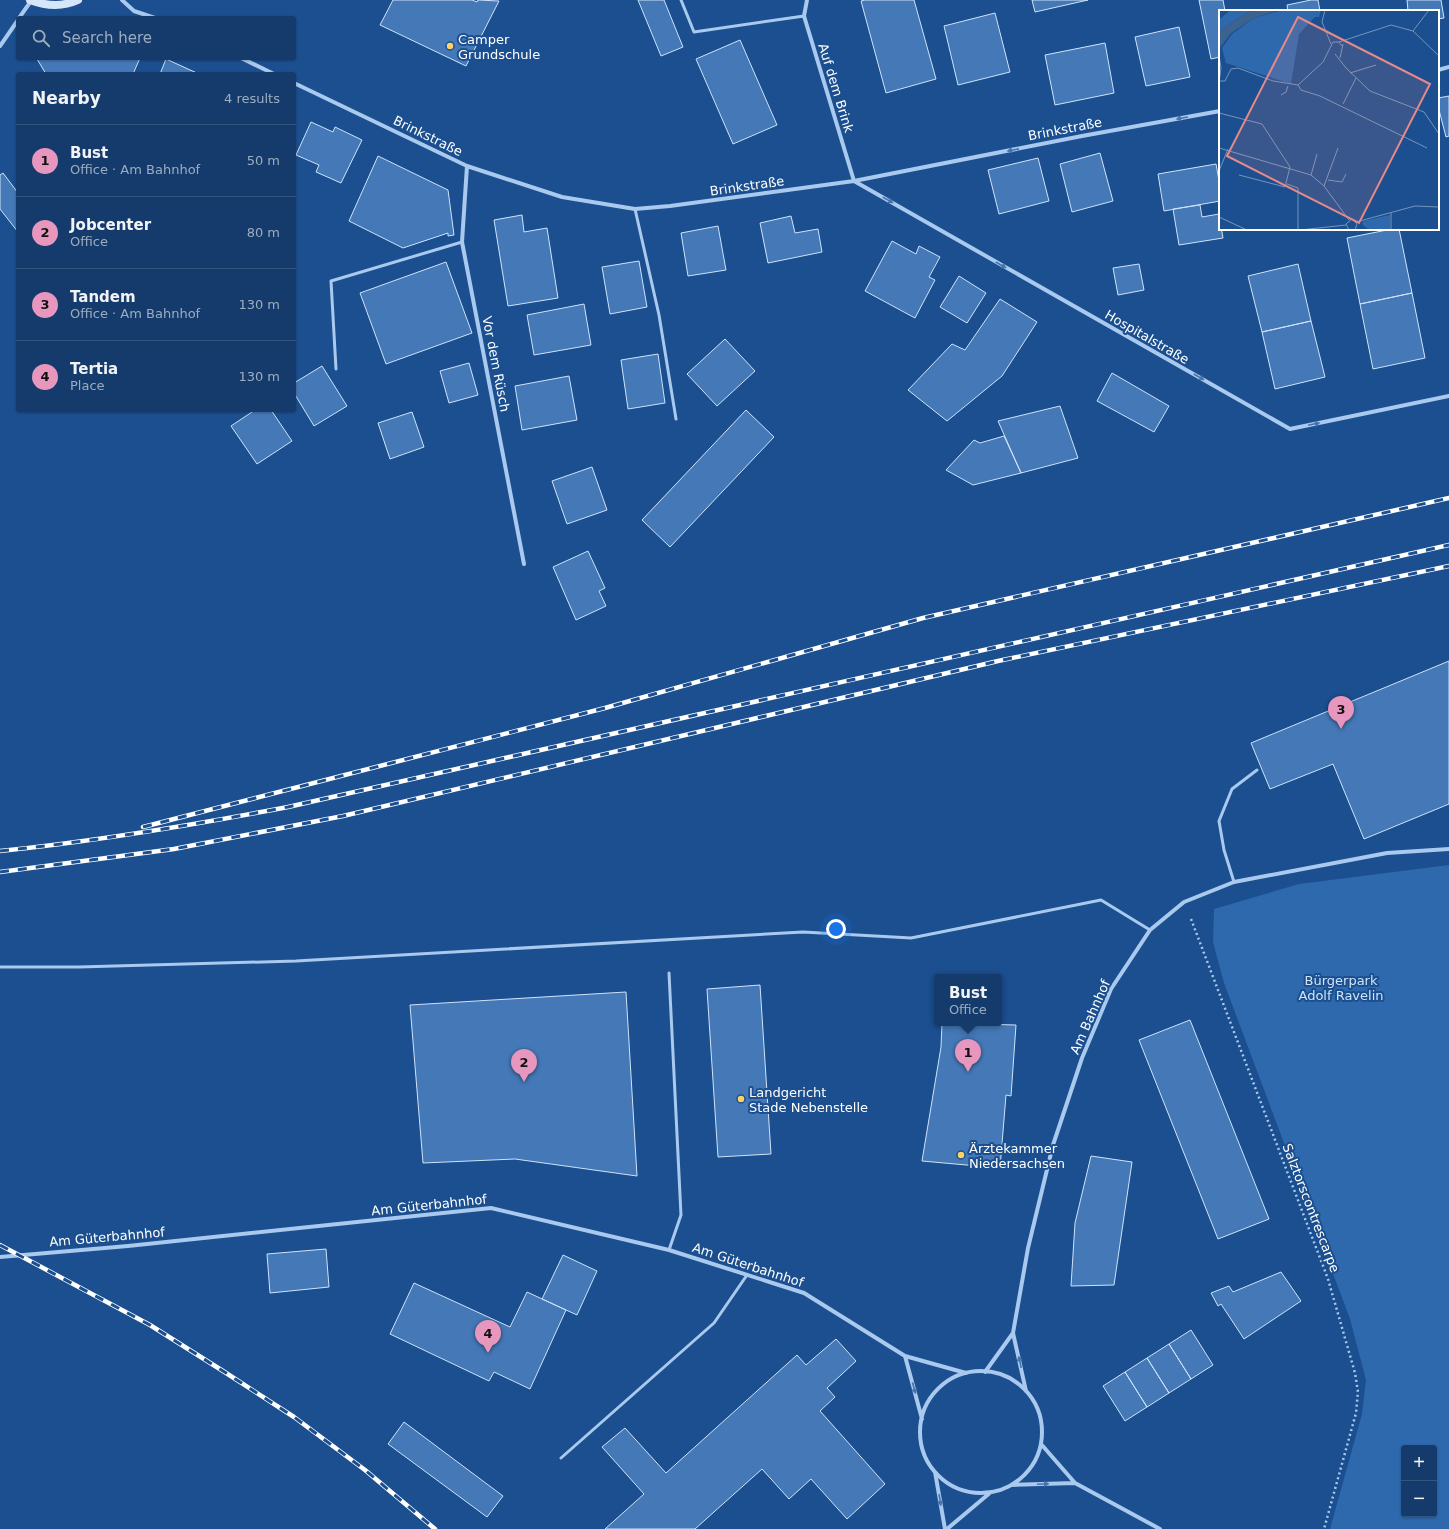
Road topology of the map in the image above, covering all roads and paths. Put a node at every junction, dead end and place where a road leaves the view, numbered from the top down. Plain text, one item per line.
1 (31, 0) edge
2 (78, 0) edge
3 (122, 0) edge
4 (681, 0) edge
5 (807, 0) edge
6 (21, 16) edge
7 (149, 16) edge
8 (804, 16) junction
9 (16, 23) edge
10 (0, 46) edge
11 (245, 60) edge
12 (1449, 68) edge
13 (1439, 70) edge
14 (270, 72) edge
15 (296, 84) edge
16 (1219, 111) edge
17 (467, 166) junction
18 (854, 181) junction
19 (635, 209) junction
20 (462, 242) junction
21 (336, 369) dead end
22 (1449, 396) edge
23 (676, 419) dead end
24 (524, 564) dead end
25 (1257, 770) dead end
26 (1449, 849) edge
27 (1234, 882) junction
28 (1184, 902) junction
29 (1150, 930) junction
30 (0, 967) edge
31 (669, 973) dead end
32 (669, 1250) junction
33 (0, 1257) edge
34 (746, 1275) junction
35 (1013, 1332) junction
36 (905, 1356) junction
37 (986, 1372) junction
38 (966, 1373) junction
39 (1026, 1391) junction
40 (922, 1420) junction
41 (1041, 1444) junction
42 (561, 1458) dead end
43 (935, 1472) junction
44 (1075, 1483) junction
45 (1011, 1485) junction
46 (991, 1492) junction
47 (946, 1529) edge
48 (1160, 1529) edge
49 (1324, 1529) edge

1 - 2 main road
1 - 6 street
3 - 7 street
4 - 8 lane
5 - 8 street, Auf dem Brink
8 - 18 street, Auf dem Brink
9 - 10 street
11 - 14 street
12 - 13 street
15 - 17 street, Brinkstraße
16 -> 18 street, Brinkstraße
17 - 19 street, Brinkstraße
17 - 20 street, Vor dem Rüsch
18 - 19 street, Brinkstraße
18 -> 22 street, Hospitalstraße
19 - 23 lane
20 - 21 lane
20 - 24 street, Vor dem Rüsch
25 - 27 lane
26 - 27 street, Am Bahnhof
27 - 28 street, Am Bahnhof
28 - 29 street, Am Bahnhof
28 - 49 path, Salztorscontrescarpe
29 - 30 lane
29 - 35 street, Am Bahnhof
31 - 32 lane
32 - 33 street, Am Güterbahnhof
32 - 34 street, Am Güterbahnhof
34 - 36 street, Am Güterbahnhof
34 - 42 lane
35 - 37 street, Am Bahnhof
39 -> 35 street, Am Bahnhof
36 - 38 street, Am Güterbahnhof
36 -> 40 street
37 - 38 street
37 - 39 street
38 - 40 street
39 - 41 street
40 - 43 street
41 - 44 street
41 - 45 street
43 - 46 street
43 -> 47 street
45 -> 44 street
44 - 48 street
45 - 46 street
46 - 47 street

